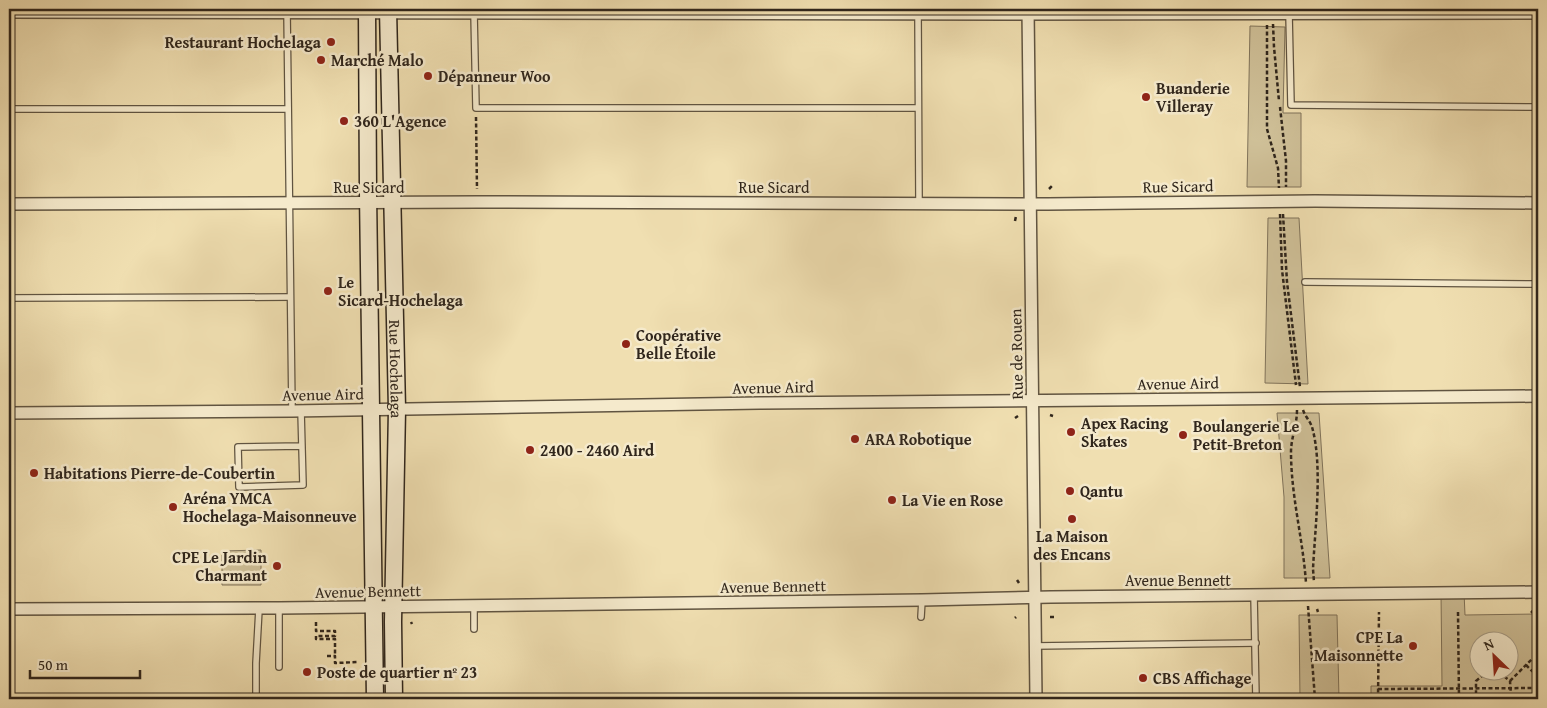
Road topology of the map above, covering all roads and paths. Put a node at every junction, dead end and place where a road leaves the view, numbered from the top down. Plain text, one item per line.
1 (287, 11) edge
2 (367, 11) edge
3 (388, 11) edge
4 (474, 11) edge
5 (1028, 11) edge
6 (1118, 11) edge
7 (9, 12) edge
8 (918, 13) junction
9 (1538, 13) edge
10 (1289, 14) junction
11 (1267, 18) dead end
12 (1538, 107) edge
13 (476, 108) junction
14 (918, 108) junction
15 (9, 109) edge
16 (288, 109) junction
17 (1280, 194) dead end
18 (477, 202) junction
19 (289, 203) junction
20 (9, 204) edge
21 (368, 204) junction
22 (392, 204) junction
23 (919, 204) junction
24 (1031, 204) junction
25 (1538, 204) edge
26 (1281, 208) dead end
27 (1016, 216) dead end
28 (1015, 221) dead end
29 (1305, 282) dead end
30 (1538, 284) edge
31 (290, 297) junction
32 (9, 298) edge
33 (1298, 392) dead end
34 (1538, 396) edge
35 (1033, 401) junction
36 (371, 409) junction
37 (397, 409) junction
38 (296, 411) junction
39 (9, 413) edge
40 (302, 446) junction
41 (1306, 584) dead end
42 (1314, 584) dead end
43 (411, 586) dead end
44 (355, 588) dead end
45 (410, 591) dead end
46 (1538, 592) edge
47 (357, 593) dead end
48 (1254, 595) junction
49 (1035, 597) junction
50 (922, 600) junction
51 (474, 605) junction
52 (374, 607) junction
53 (394, 607) junction
54 (279, 608) junction
55 (9, 609) edge
56 (259, 609) junction
57 (1309, 610) dead end
58 (1531, 611) dead end
59 (1379, 612) dead end
60 (1458, 612) dead end
61 (921, 617) dead end
62 (1538, 618) edge
63 (316, 622) dead end
64 (474, 629) dead end
65 (1256, 643) junction
66 (1036, 646) junction
67 (1538, 652) edge
68 (328, 656) dead end
69 (335, 656) junction
70 (355, 662) dead end
71 (1526, 665) junction
72 (279, 667) dead end
73 (1538, 677) edge
74 (1510, 681) junction
75 (1476, 688) junction
76 (1510, 688) junction
77 (1538, 688) edge
78 (1378, 689) junction
79 (1459, 689) junction
80 (256, 699) edge
81 (375, 699) edge
82 (394, 699) edge
83 (1036, 699) edge
84 (1256, 699) edge
85 (1316, 699) edge
86 (1378, 699) edge
87 (1459, 699) edge
88 (1480, 699) edge
89 (1507, 699) edge

1 - 2 street
1 - 7 street
1 - 16 lane
2 - 3 street
2 - 21 main road, Rue Hochelaga
3 - 4 street
3 - 22 main road, Rue Hochelaga
4 - 8 street
4 - 13 lane
5 - 6 street
5 - 8 street
5 - 24 street, Rue de Rouen
6 - 10 street
8 - 14 lane
9 - 10 street
10 - 12 lane
11 - 17 path
13 - 14 lane
13 - 18 path
14 - 23 lane
15 - 16 lane
16 - 19 lane
18 - 22 street, Rue Sicard
18 - 23 street, Rue Sicard
19 - 20 street, Rue Sicard
19 - 21 street, Rue Sicard
19 - 31 lane
21 - 22 street, Rue Sicard
21 - 36 main road, Rue Hochelaga
22 - 37 main road, Rue Hochelaga
23 - 24 street, Rue Sicard
24 - 25 street, Rue Sicard
24 - 35 street, Rue de Rouen
26 - 33 path
27 - 28 path
29 - 30 lane
31 - 32 lane
31 - 38 lane
34 - 35 street, Avenue Aird
35 - 37 street, Avenue Aird
35 - 49 street, Rue de Rouen
36 - 37 street, Avenue Aird
36 - 38 street, Avenue Aird
36 - 52 main road, Rue Hochelaga
37 - 53 main road, Rue Hochelaga
38 - 39 street, Avenue Aird
38 - 40 lane
40 - 40 lane
41 - 42 path
43 - 45 path
44 - 47 path
46 - 48 street, Avenue Bennett
48 - 49 street, Avenue Bennett
48 - 65 lane
49 - 50 street, Avenue Bennett
49 - 66 street, Rue de Rouen
50 - 51 street, Avenue Bennett
50 - 61 lane
51 - 53 street, Avenue Bennett
51 - 64 lane
52 - 53 street, Avenue Bennett
52 - 54 street, Avenue Bennett
52 - 81 main road, Rue Hochelaga
53 - 82 main road, Rue Hochelaga
54 - 56 street, Avenue Bennett
54 - 72 lane
55 - 56 street, Avenue Bennett
56 - 80 lane
57 - 85 path
58 - 62 path
59 - 78 path
60 - 79 path
63 - 69 path
65 - 66 lane
65 - 84 lane
66 - 83 street, Rue de Rouen
67 - 71 path
68 - 69 path
69 - 70 path
71 - 73 path
71 - 74 path
74 - 75 path
74 - 76 path
75 - 76 path
75 - 79 path
75 - 88 path
76 - 77 path
76 - 89 path
78 - 79 path
78 - 86 path
79 - 87 path

